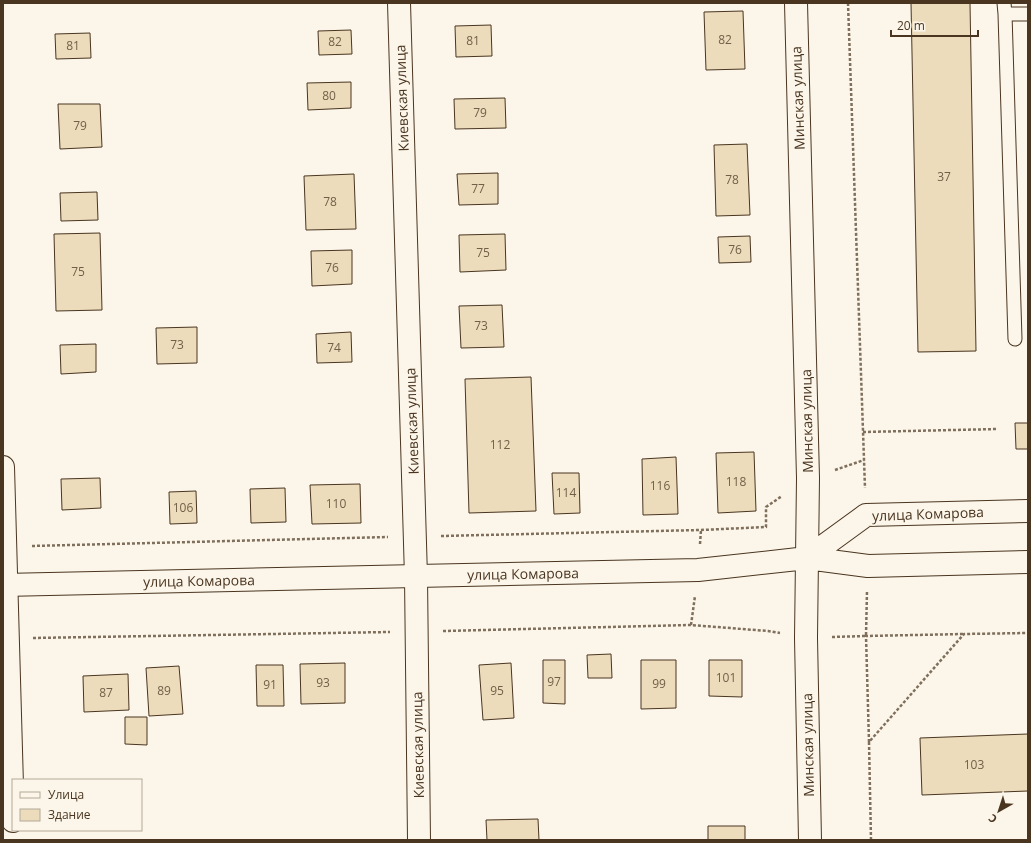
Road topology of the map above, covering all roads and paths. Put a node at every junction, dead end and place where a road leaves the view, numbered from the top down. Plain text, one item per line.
1 (399, 3) edge
2 (796, 3) edge
3 (848, 3) edge
4 (1004, 8) edge
5 (1028, 14) edge
6 (1015, 339) dead end
7 (998, 428) dead end
8 (863, 432) junction
9 (3, 467) edge
10 (1028, 511) edge
11 (866, 515) junction
12 (701, 530) dead end
13 (415, 536) junction
14 (5, 546) junction
15 (807, 558) junction
16 (1028, 562) edge
17 (868, 566) junction
18 (416, 577) junction
19 (4, 585) edge
20 (1028, 633) edge
21 (964, 634) junction
22 (866, 636) junction
23 (869, 742) junction
24 (12, 795) edge
25 (419, 840) edge
26 (810, 840) edge
27 (871, 840) edge

1 - 13 main road, Киевская улица
2 - 15 main road, Минская улица
3 - 8 path
4 - 5 lane
4 - 6 lane
7 - 8 path
8 - 11 path
9 - 14 main road
10 - 11 main road, улица Комарова
11 - 15 main road, улица Комарова
12 - 13 path
13 - 14 path
13 - 18 main road, Киевская улица
14 - 19 main road
15 - 17 main road
15 - 18 main road, улица Комарова
15 - 26 main road, Минская улица
16 - 17 main road
17 - 22 path
18 - 19 main road, улица Комарова
18 - 25 main road, Киевская улица
19 - 24 main road
20 - 21 path
21 - 22 path
21 - 23 path
22 - 23 path
23 - 27 path

